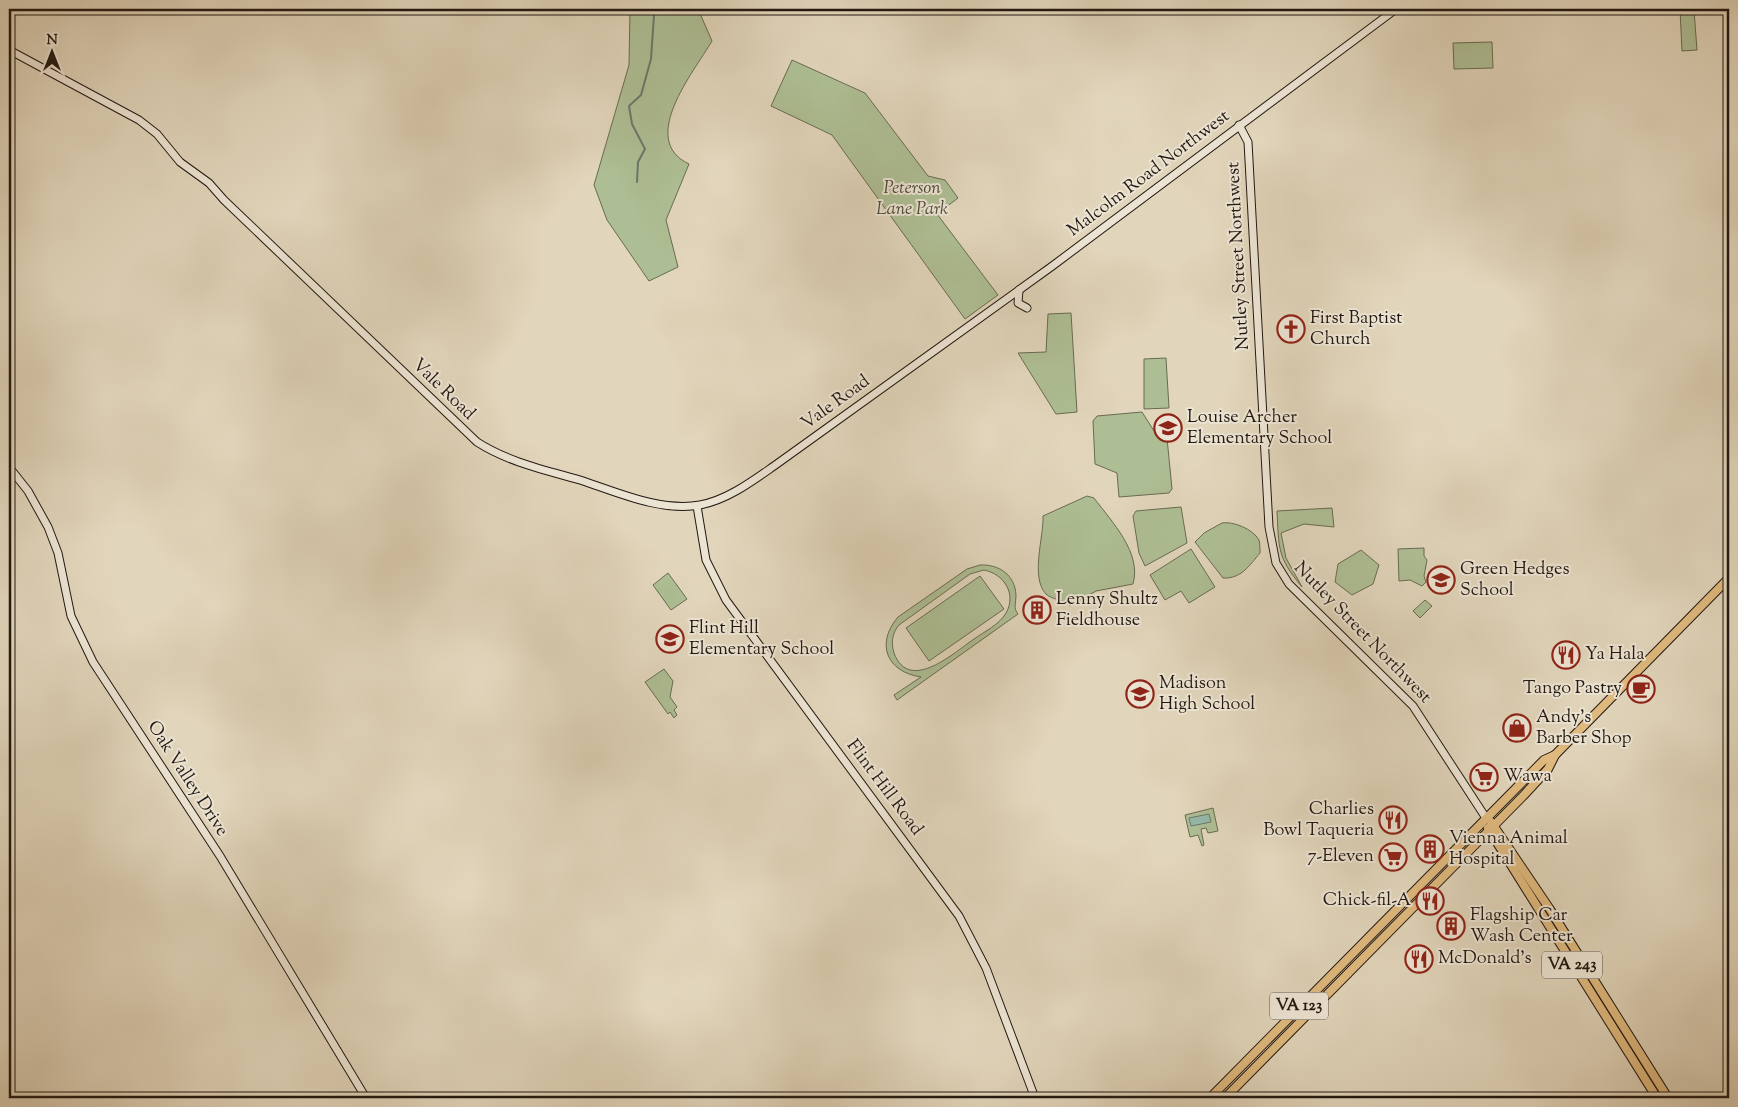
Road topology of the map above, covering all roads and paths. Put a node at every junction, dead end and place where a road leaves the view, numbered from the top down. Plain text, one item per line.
1 (1396, 9) edge
2 (9, 52) edge
3 (1239, 125) junction
4 (1018, 290) junction
5 (1027, 308) dead end
6 (918, 363) joint
7 (9, 467) edge
8 (697, 506) junction
9 (1729, 578) edge
10 (1555, 755) junction
11 (1486, 818) junction
12 (1491, 828) junction
13 (366, 1098) edge
14 (1035, 1098) edge
15 (1210, 1098) edge
16 (1225, 1098) edge
17 (1657, 1098) edge
18 (1668, 1098) edge

1 - 3 street, Malcolm Road Northwest
2 - 8 street, Vale Road
3 - 4 street, Malcolm Road Northwest
3 - 11 street, Nutley Street Northwest
4 - 5 street
4 - 6 street, Malcolm Road Northwest
6 - 8 street, Vale Road
7 - 13 street, Oak Valley Drive
8 - 14 street, Flint Hill Road
9 - 10 main road, VA 123
10 - 11 main road, VA 123
10 - 12 main road, VA 123
11 - 12 main road, VA 243
11 - 15 main road, VA 123
12 - 16 main road, VA 123
12 - 17 main road, VA 243
12 - 18 main road, VA 243

